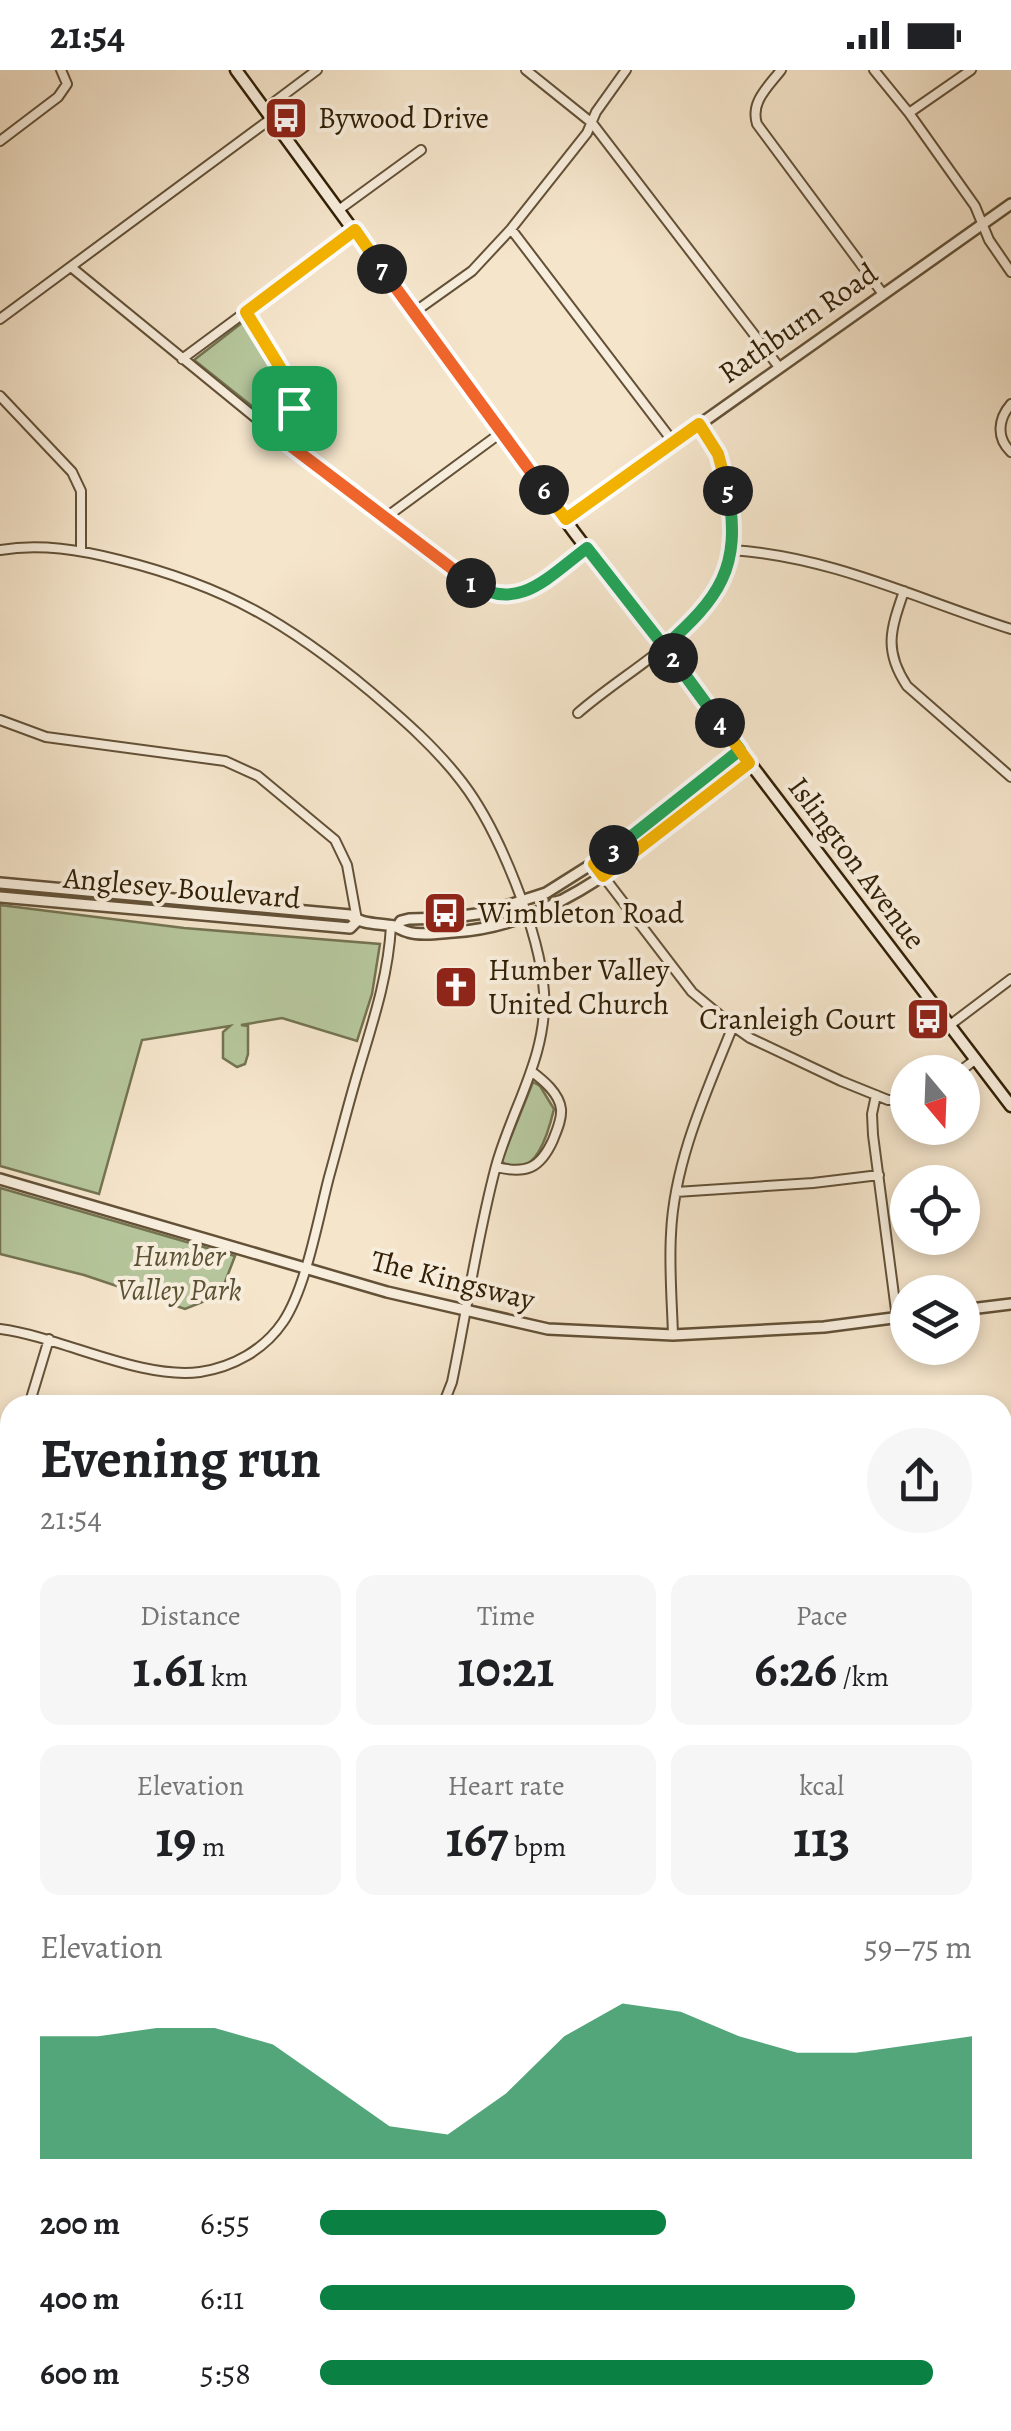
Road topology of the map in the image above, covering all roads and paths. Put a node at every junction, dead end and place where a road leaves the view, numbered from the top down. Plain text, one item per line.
1 (61, 70) edge
2 (236, 70) edge
3 (317, 70) edge
4 (526, 70) edge
5 (626, 70) edge
6 (780, 70) edge
7 (874, 70) edge
8 (970, 70) edge
9 (910, 113) junction
10 (268, 114) junction
11 (592, 123) junction
12 (0, 141) edge
13 (422, 150) dead end
14 (1011, 204) edge
15 (340, 208) junction
16 (981, 225) junction
17 (511, 229) junction
18 (355, 230) junction
19 (71, 267) junction
20 (1011, 272) edge
21 (883, 294) junction
22 (246, 312) junction
23 (412, 313) junction
24 (0, 319) edge
25 (182, 359) junction
26 (780, 368) junction
27 (0, 396) edge
28 (1011, 404) edge
29 (699, 424) junction
30 (503, 432) junction
31 (279, 437) junction
32 (674, 443) junction
33 (1011, 452) edge
34 (385, 518) junction
35 (566, 519) junction
36 (587, 548) junction
37 (0, 550) edge
38 (81, 550) junction
39 (732, 550) junction
40 (904, 591) junction
41 (1011, 629) edge
42 (664, 647) junction
43 (578, 712) dead end
44 (0, 720) edge
45 (740, 750) junction
46 (749, 763) junction
47 (1011, 777) edge
48 (594, 864) junction
49 (603, 876) junction
50 (0, 883) edge
51 (0, 897) edge
52 (521, 903) junction
53 (525, 918) junction
54 (358, 921) junction
55 (394, 926) junction
56 (1011, 979) edge
57 (950, 1025) junction
58 (733, 1026) junction
59 (973, 1055) edge
60 (980, 1064) edge
61 (531, 1072) junction
62 (876, 1095) junction
63 (890, 1100) edge
64 (1011, 1106) edge
65 (496, 1167) junction
66 (879, 1175) junction
67 (0, 1179) edge
68 (676, 1192) junction
69 (304, 1267) junction
70 (895, 1275) edge
71 (1011, 1304) edge
72 (980, 1308) edge
73 (468, 1310) junction
74 (890, 1319) edge
75 (0, 1328) edge
76 (673, 1335) junction
77 (49, 1338) junction
78 (32, 1395) edge
79 (447, 1395) edge

1 - 12 street
2 - 10 main road, Islington Avenue
3 - 10 street
4 - 11 street
5 - 11 street
6 - 21 street
7 - 9 street
8 - 9 street
9 - 16 street
10 - 15 main road, Islington Avenue
10 - 19 street
11 - 17 street
11 - 26 street
13 - 15 street
14 - 16 street, Rathburn Road
15 - 18 main road, Islington Avenue
16 - 20 street
16 - 21 street, Rathburn Road
17 - 23 street
17 - 32 street
18 - 22 street
18 - 23 main road, Islington Avenue
19 - 24 street
19 - 25 street
21 - 26 street, Rathburn Road
22 - 25 street
22 - 31 street
23 - 30 main road, Islington Avenue
25 - 31 street
26 - 29 street, Rathburn Road
27 - 38 street
28 - 33 street
29 - 32 street, Rathburn Road
29 - 39 street
30 - 34 street
30 - 35 main road, Islington Avenue
31 - 34 street
32 - 35 street, Rathburn Road
34 - 36 street
35 - 36 main road, Islington Avenue
36 - 42 main road, Islington Avenue
37 - 38 street
38 - 52 street
39 - 40 street
39 - 42 street
40 - 41 street
40 - 47 street
42 - 43 street
42 - 45 main road, Islington Avenue
44 - 54 street
45 - 46 main road, Islington Avenue
45 - 48 street, Anglesey Boulevard
46 - 49 street, Anglesey Boulevard
46 - 57 main road, Islington Avenue
48 - 49 street
48 - 52 street, Anglesey Boulevard
49 - 53 street, Anglesey Boulevard
49 - 58 street
50 - 54 street, Anglesey Boulevard
51 - 54 street, Anglesey Boulevard
52 - 53 street
52 - 55 street, Anglesey Boulevard
53 - 55 street, Anglesey Boulevard
53 - 61 street
54 - 55 street, Anglesey Boulevard
55 - 69 street
56 - 57 street
57 - 59 main road, Islington Avenue
58 - 62 street
58 - 68 street
60 - 64 main road, Islington Avenue
61 - 65 street
61 - 65 street
62 - 63 street
62 - 66 street
65 - 73 street
66 - 68 street
66 - 70 street
67 - 69 street, The Kingsway
68 - 76 street
69 - 73 street, The Kingsway
69 - 77 street
71 - 72 street
73 - 76 street, The Kingsway
73 - 79 street
74 - 76 street, The Kingsway
75 - 77 street
77 - 78 street

